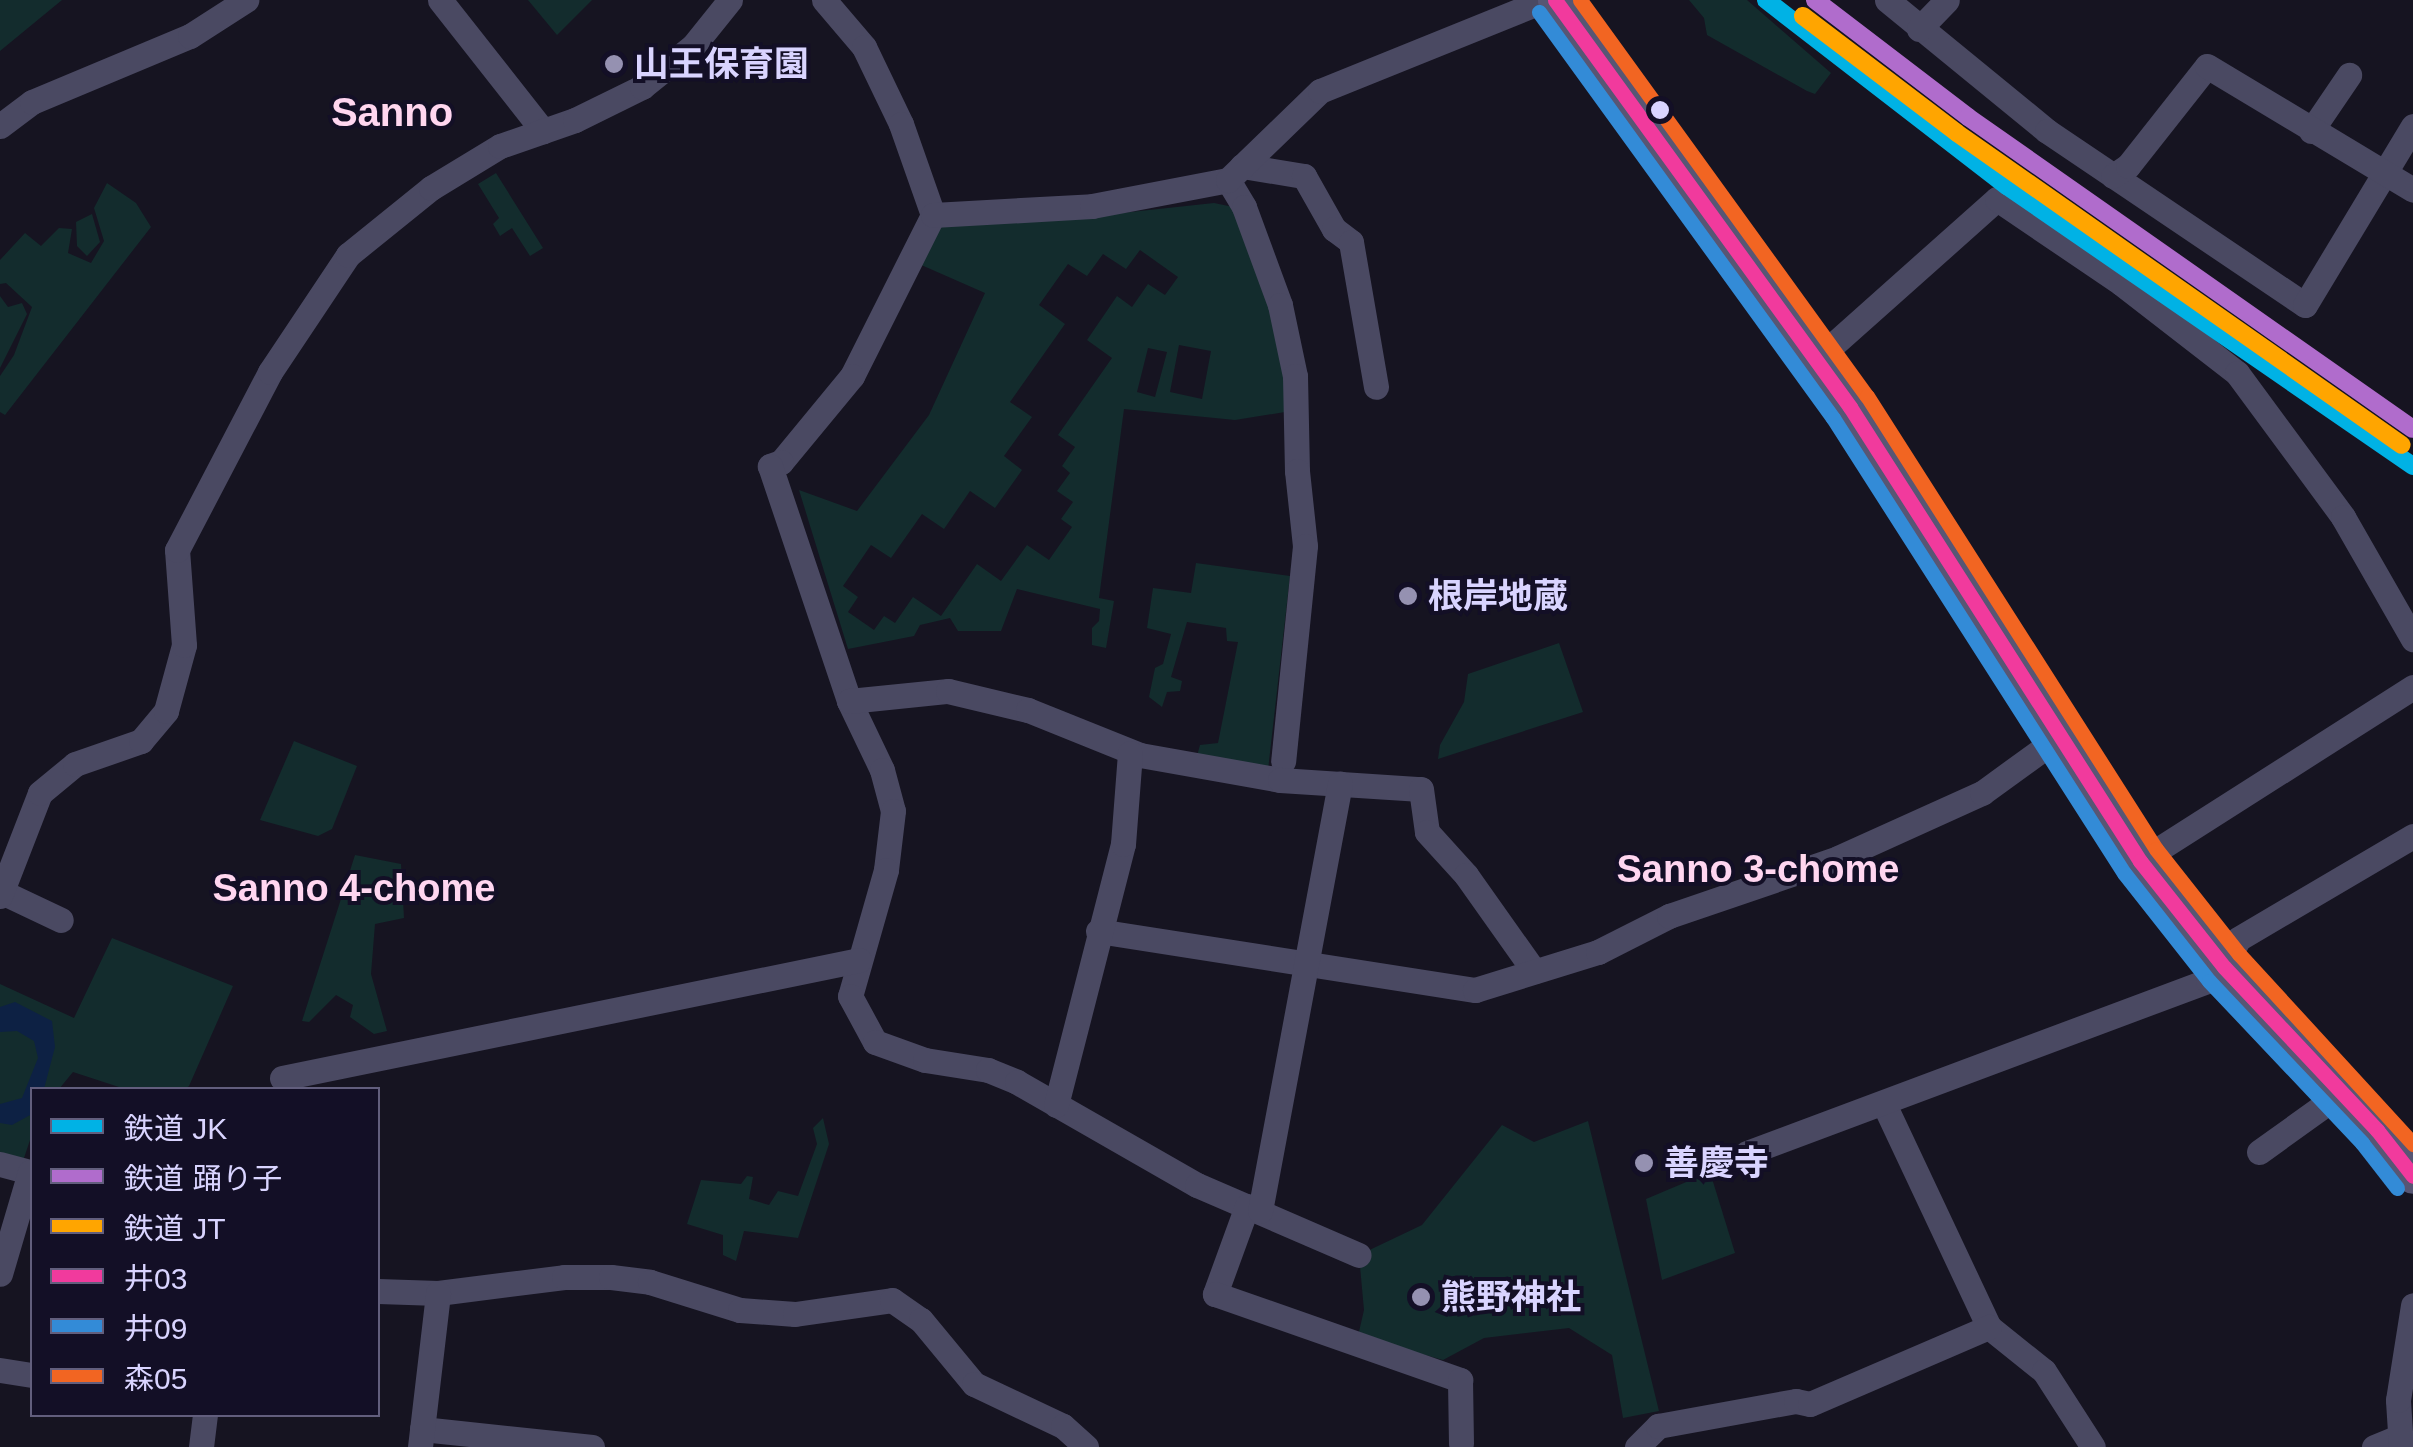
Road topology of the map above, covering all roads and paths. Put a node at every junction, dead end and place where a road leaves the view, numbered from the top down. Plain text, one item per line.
1 (246, 0) edge
2 (440, 0) edge
3 (730, 0) edge
4 (824, 0) edge
5 (1544, 0) edge
6 (1555, 0) edge
7 (1887, 0) edge
8 (1947, 0) edge
9 (1919, 28) junction
10 (2349, 75) dead end
11 (0, 126) edge
12 (2413, 126) edge
13 (543, 130) junction
14 (2311, 131) junction
15 (1235, 173) junction
16 (2385, 173) junction
17 (2114, 176) junction
18 (2413, 190) edge
19 (933, 215) junction
20 (1816, 360) junction
21 (1376, 387) dead end
22 (2413, 639) edge
23 (2413, 687) edge
24 (849, 701) junction
25 (2059, 737) junction
26 (1130, 753) junction
27 (1283, 761) dead end
28 (1340, 784) junction
29 (2413, 836) edge
30 (2140, 861) junction
31 (1, 894) edge
32 (61, 920) dead end
33 (1098, 931) junction
34 (859, 960) junction
35 (1309, 965) junction
36 (2224, 967) junction
37 (1534, 971) junction
38 (282, 1078) dead end
39 (2342, 1093) junction
40 (1884, 1104) junction
41 (1056, 1105) junction
42 (2259, 1152) dead end
43 (1747, 1153) dead end
44 (0, 1164) edge
45 (2413, 1176) edge
46 (1254, 1209) junction
47 (1358, 1254) dead end
48 (0, 1274) edge
49 (380, 1291) edge
50 (438, 1293) junction
51 (2413, 1305) edge
52 (1989, 1326) junction
53 (0, 1370) edge
54 (30, 1375) edge
55 (205, 1417) edge
56 (421, 1438) edge
57 (1461, 1442) dead end
58 (2400, 1442) edge
59 (201, 1447) edge
60 (592, 1447) edge
61 (1086, 1447) edge
62 (1636, 1447) edge
63 (2093, 1447) edge
64 (2374, 1447) edge

1 - 11 street
2 - 13 street
3 - 13 street
4 - 19 street
5 - 15 street
6 - 20 main road
7 - 9 street
8 - 9 street
9 - 17 street
10 - 14 street
12 - 16 street
13 - 31 street
14 - 16 street
14 - 17 street
15 - 19 street
15 - 21 street
15 - 27 street
16 - 17 street
16 - 18 street
19 - 24 street
20 - 22 street
20 - 25 main road
23 - 30 street
24 - 26 street
24 - 34 street
25 - 30 main road
25 - 37 street
26 - 28 street
26 - 33 street
28 - 35 street
28 - 37 street
29 - 36 street
30 - 36 main road
31 - 32 street
33 - 35 street
33 - 41 street
34 - 38 street
34 - 41 street
35 - 37 street
35 - 46 street
36 - 39 main road
36 - 40 street
39 - 42 street
39 - 45 main road
40 - 43 street
40 - 52 street
41 - 46 street
44 - 48 street
46 - 47 street
46 - 57 street
49 - 50 street
50 - 56 street
50 - 61 street
51 - 58 street
52 - 62 street
52 - 63 street
53 - 54 street
55 - 59 street
56 - 60 street
58 - 64 street

